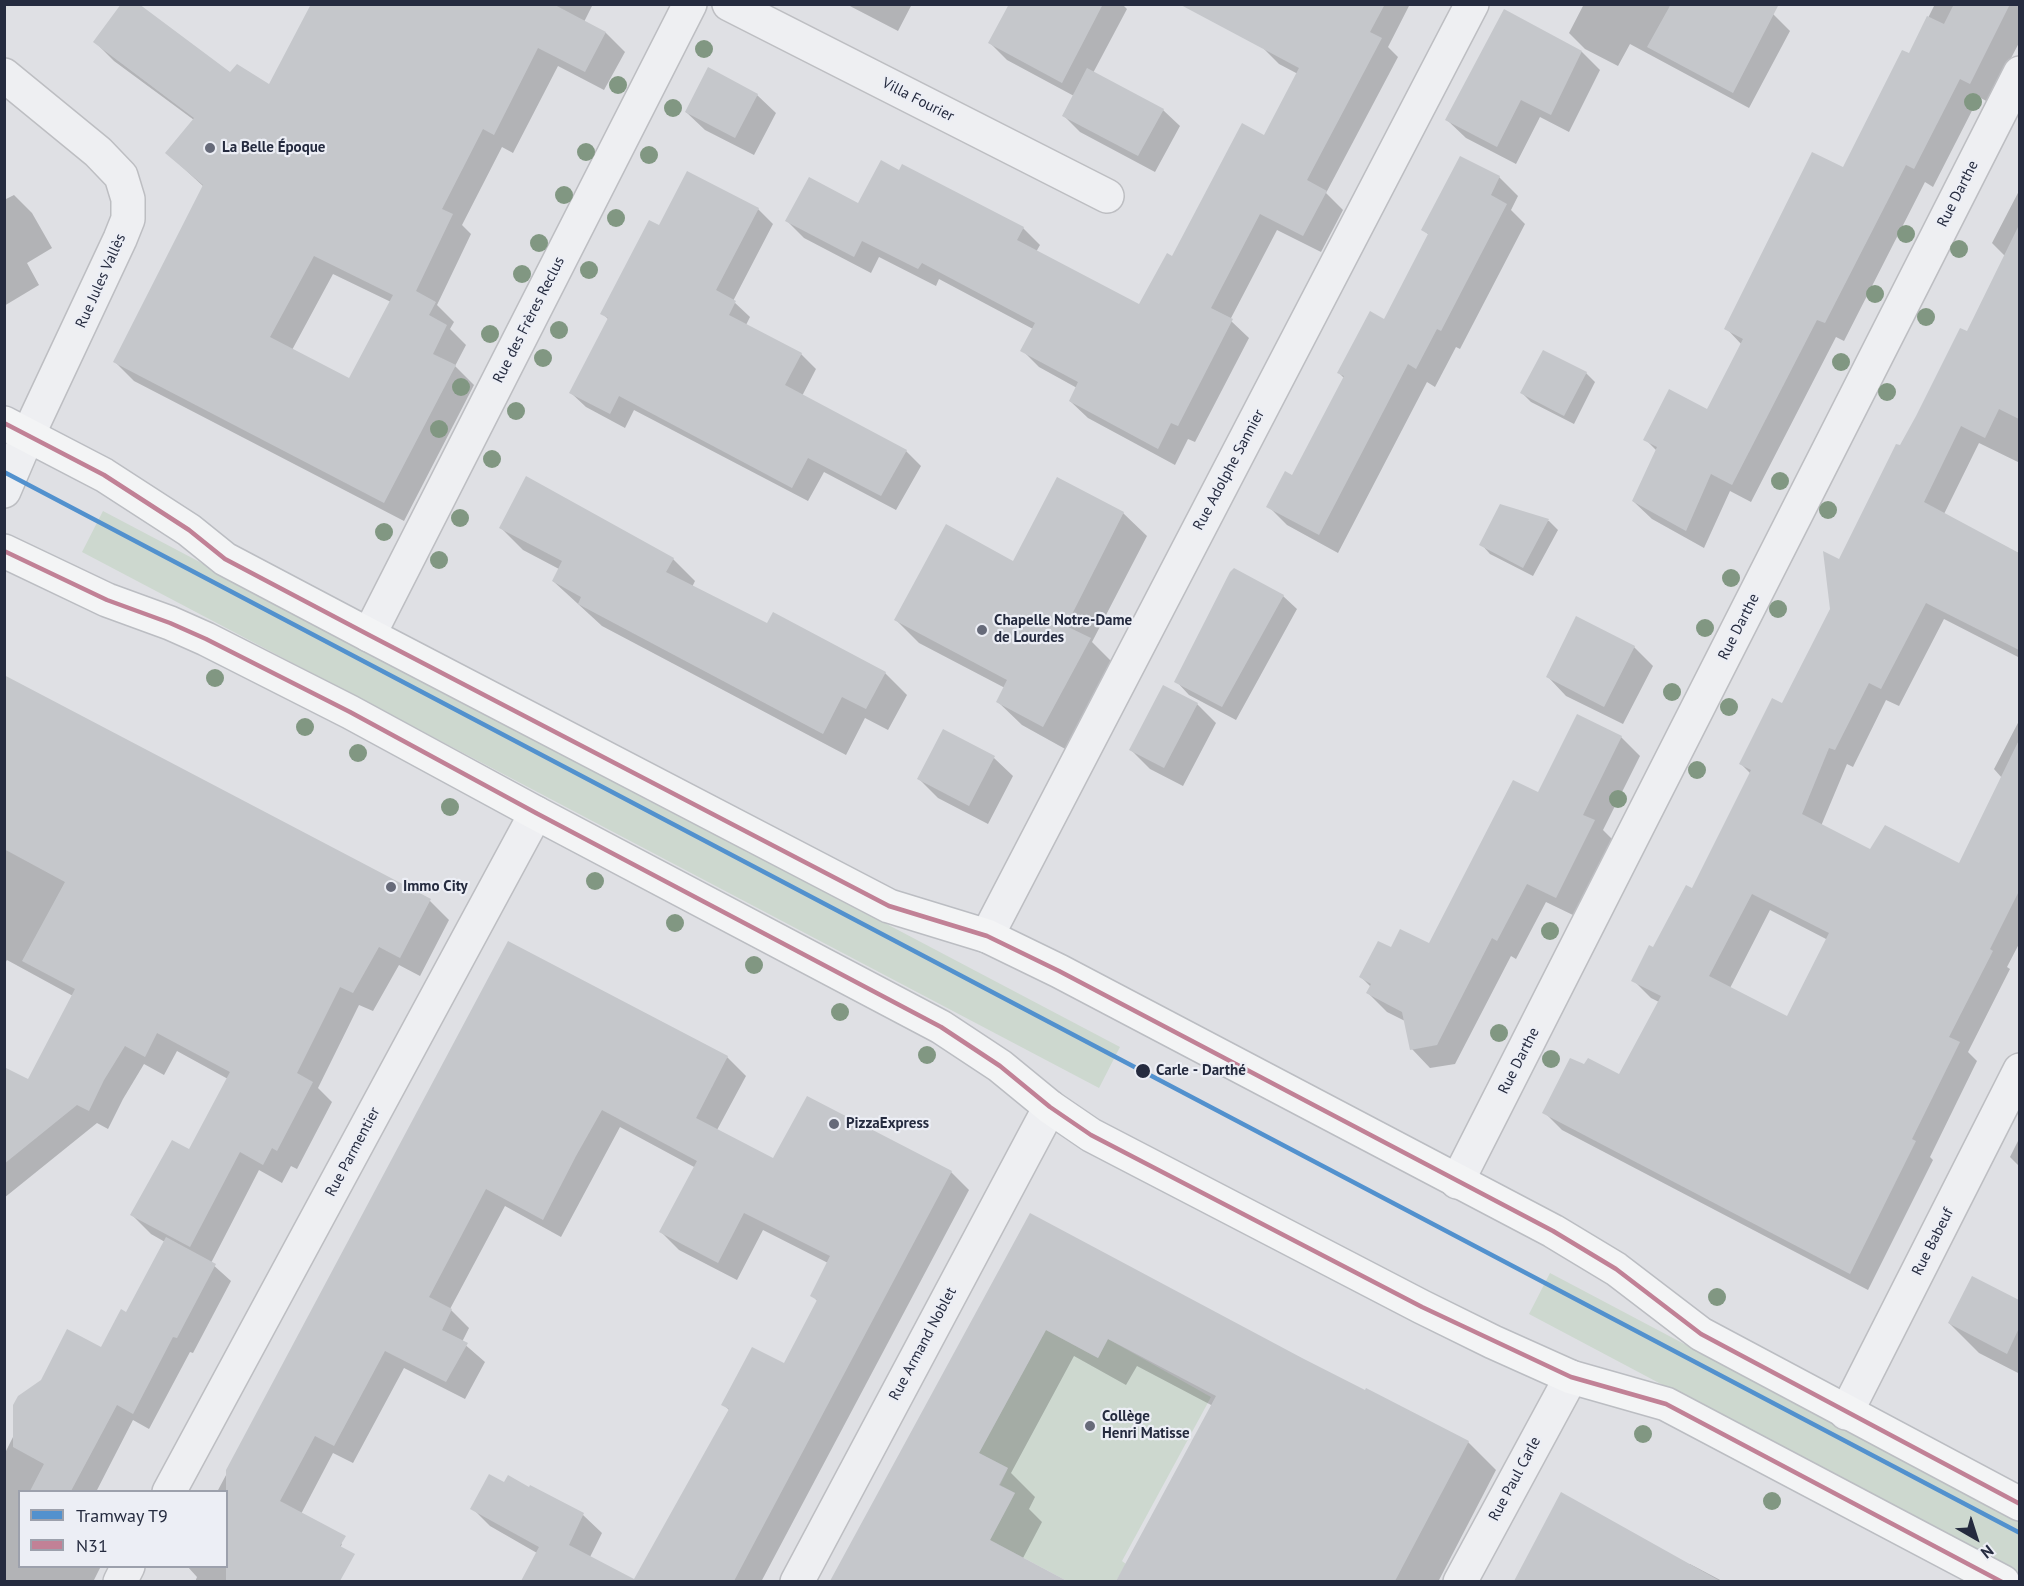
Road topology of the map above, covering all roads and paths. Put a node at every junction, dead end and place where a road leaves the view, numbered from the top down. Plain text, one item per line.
1 (690, 4) edge
2 (729, 4) edge
3 (1472, 4) edge
4 (2019, 73) edge
5 (4, 75) edge
6 (1107, 196) dead end
7 (16, 429) edge
8 (4, 491) edge
9 (4, 551) edge
10 (369, 635) junction
11 (536, 813) junction
12 (987, 936) junction
13 (2019, 1070) edge
14 (1050, 1107) junction
15 (1457, 1182) junction
16 (1571, 1377) junction
17 (1846, 1413) junction
18 (170, 1490) edge
19 (2019, 1504) edge
20 (797, 1581) edge
21 (1460, 1581) edge
22 (2003, 1581) edge

1 - 10 street, Rue des Frères Reclus
2 - 6 street, Villa Fourier
3 - 12 street, Rue Adolphe Sannier
4 - 15 street, Rue Darthe
5 - 7 street, Rue Jules Vallès
7 - 8 street, Rue Jules Vallès
7 - 10 main road
9 - 11 main road
10 - 12 main road
11 - 14 main road
11 - 18 street, Rue Parmentier
12 - 15 main road
13 - 17 street, Rue Babeuf
14 - 16 main road
14 - 20 street, Rue Armand Noblet
15 - 17 main road
16 - 21 street, Rue Paul Carle
16 - 22 main road
17 - 19 main road

